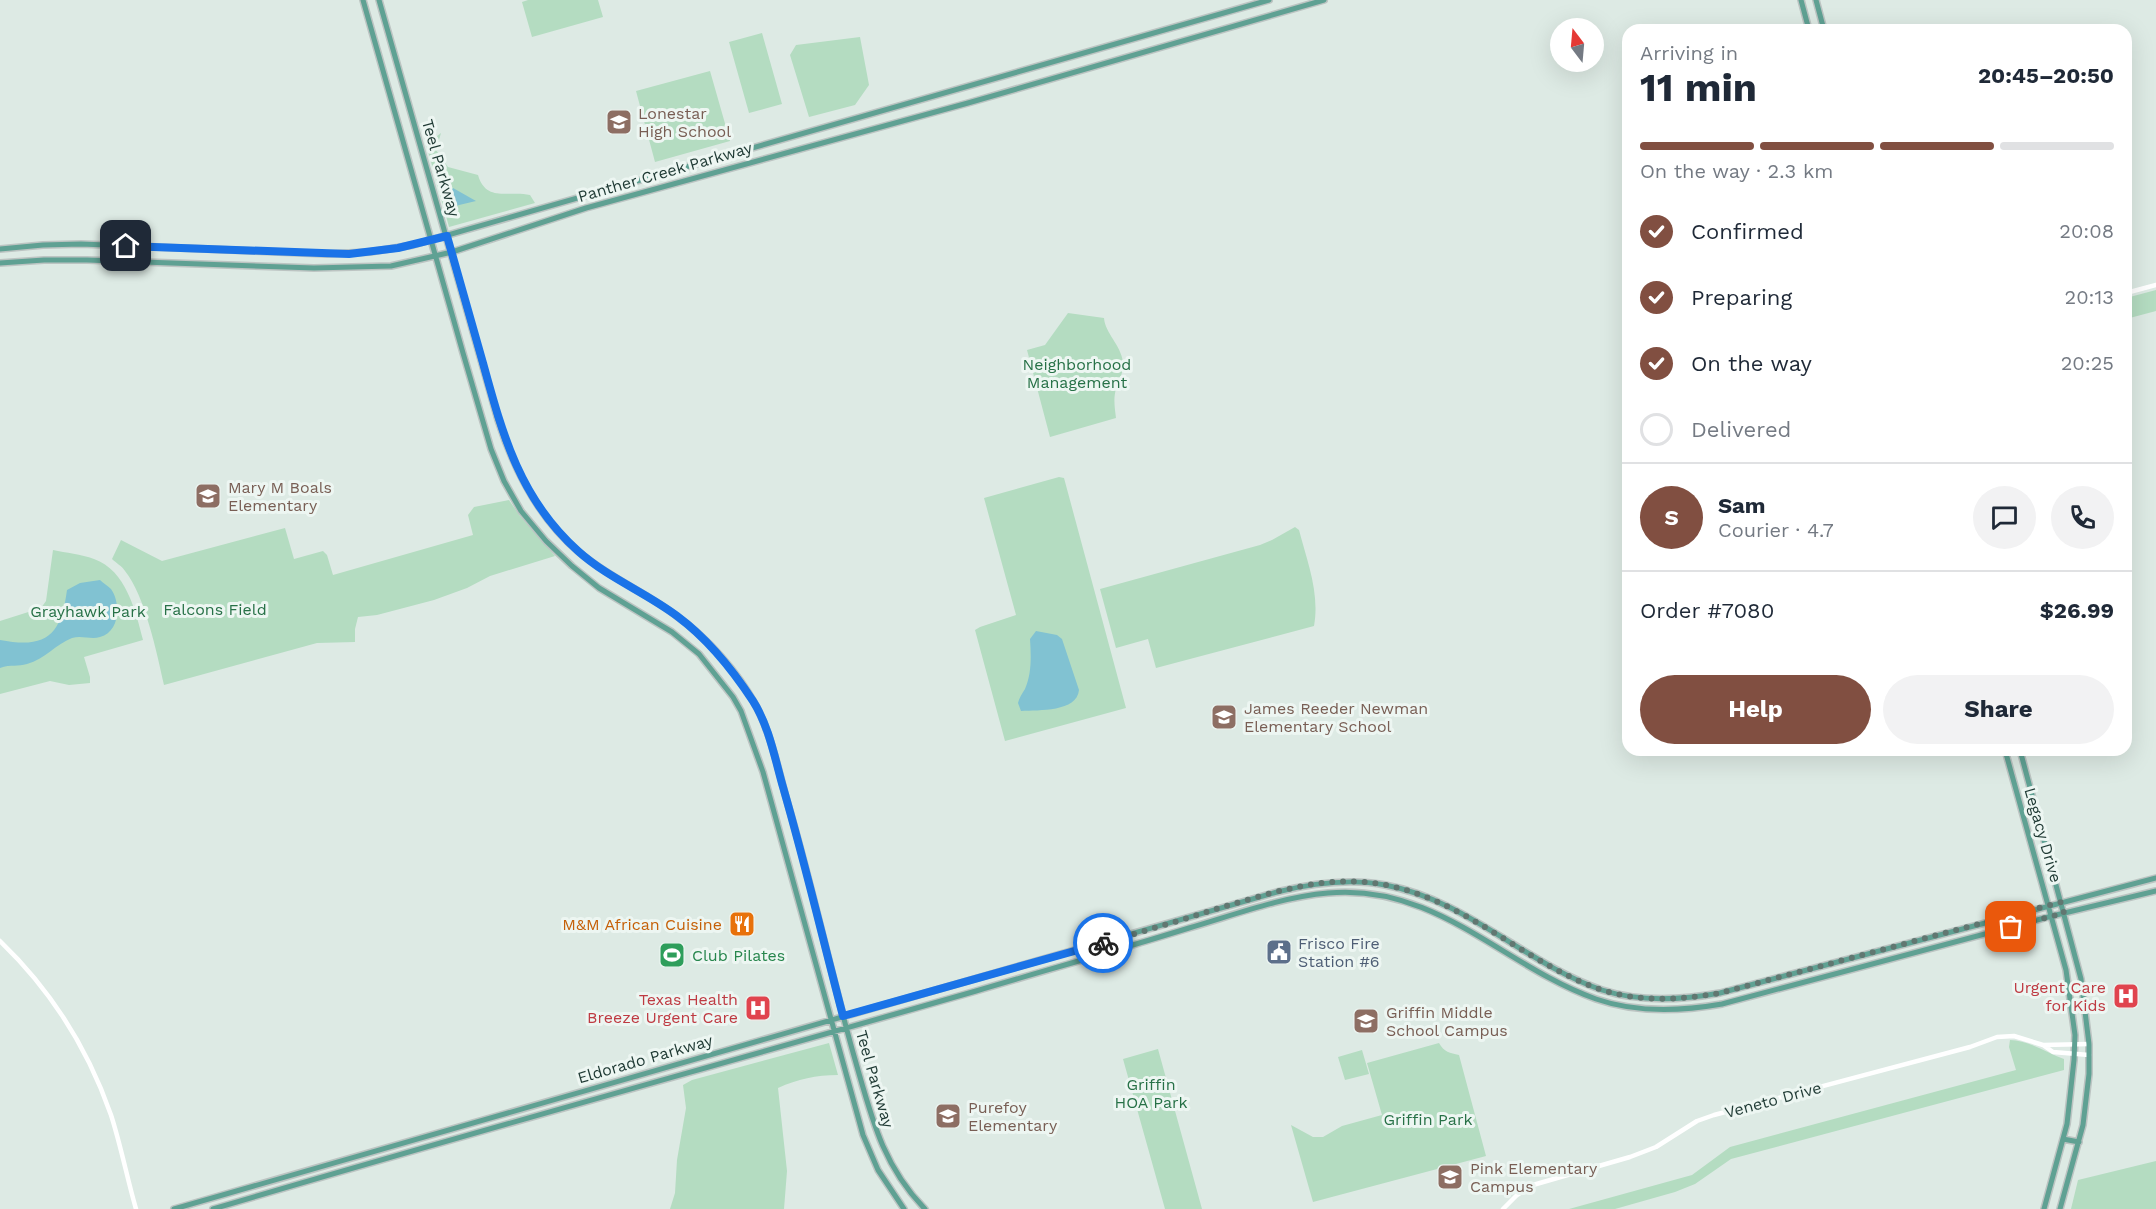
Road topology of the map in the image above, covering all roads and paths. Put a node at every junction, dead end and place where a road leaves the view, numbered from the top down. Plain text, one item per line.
1 (363, 0) edge
2 (379, 0) edge
3 (1269, 0) edge
4 (1324, 0) edge
5 (1801, 0) edge
6 (1816, 0) edge
7 (1807, 24) edge
8 (1822, 24) edge
9 (391, 42) junction
10 (376, 46) junction
11 (1104, 46) junction
12 (1108, 61) junction
13 (998, 78) junction
14 (1002, 93) junction
15 (418, 140) junction
16 (403, 143) junction
17 (654, 174) junction
18 (658, 188) junction
19 (542, 207) junction
20 (547, 221) junction
21 (447, 236) junction
22 (431, 240) junction
23 (0, 249) edge
24 (452, 252) junction
25 (435, 256) junction
26 (0, 263) edge
27 (2156, 285) edge
28 (2132, 291) edge
29 (2007, 756) edge
30 (2022, 756) edge
31 (2033, 796) junction
32 (2019, 800) junction
33 (2156, 878) edge
34 (2156, 891) edge
35 (1269, 894) junction
36 (2061, 902) junction
37 (1272, 905) junction
38 (2049, 905) junction
39 (2064, 913) junction
40 (817, 914) junction
41 (2052, 916) junction
42 (802, 917) junction
43 (0, 941) edge
44 (843, 1016) junction
45 (830, 1020) junction
46 (846, 1028) junction
47 (834, 1032) junction
48 (2075, 1044) junction
49 (2089, 1044) junction
50 (2043, 1045) junction
51 (715, 1053) junction
52 (2074, 1054) junction
53 (2089, 1055) junction
54 (718, 1065) junction
55 (874, 1124) junction
56 (860, 1127) junction
57 (2063, 1138) junction
58 (2079, 1142) junction
59 (908, 1191) junction
60 (897, 1199) junction
61 (136, 1209) edge
62 (174, 1209) edge
63 (213, 1209) edge
64 (904, 1209) edge
65 (925, 1209) edge
66 (1503, 1209) edge
67 (2044, 1209) edge
68 (2060, 1209) edge

1 - 10 main road, Teel Parkway
2 - 9 main road, Teel Parkway
3 - 11 main road, Panther Creek Parkway
4 - 12 main road, Panther Creek Parkway
5 - 7 main road
6 - 8 main road
9 - 10 main road
9 - 15 main road, Teel Parkway
10 - 16 main road, Teel Parkway
11 - 12 main road
11 - 13 main road, Panther Creek Parkway
12 - 14 main road, Panther Creek Parkway
13 - 14 main road
13 - 17 main road, Panther Creek Parkway
14 - 18 main road, Panther Creek Parkway
15 - 16 main road
15 - 21 main road, Teel Parkway
16 - 22 main road, Teel Parkway
17 - 18 main road
17 - 19 main road, Panther Creek Parkway
18 - 20 main road, Panther Creek Parkway
19 - 20 main road
19 - 21 main road, Panther Creek Parkway
20 - 24 main road, Panther Creek Parkway
21 - 22 main road, Panther Creek Parkway
21 - 24 main road, Teel Parkway
22 - 23 main road, Panther Creek Parkway
22 - 25 main road, Teel Parkway
24 - 25 main road, Panther Creek Parkway
24 - 40 main road, Teel Parkway
25 - 26 main road, Panther Creek Parkway
25 - 42 main road, Teel Parkway
27 - 28 street
29 - 32 main road, Legacy Drive
30 - 31 main road, Legacy Drive
31 - 32 main road
31 - 36 main road, Legacy Drive
32 - 38 main road, Legacy Drive
33 - 36 main road, Eldorado Parkway
34 - 39 main road, Eldorado Parkway
35 - 37 main road
35 - 38 main road, Eldorado Parkway
35 - 44 main road, Eldorado Parkway
36 - 38 main road, Eldorado Parkway
36 - 39 main road, Legacy Drive
37 - 41 main road, Eldorado Parkway
37 - 46 main road, Eldorado Parkway
38 - 41 main road, Legacy Drive
39 - 41 main road, Eldorado Parkway
39 - 49 main road, Legacy Drive
40 - 42 main road
40 - 44 main road, Teel Parkway
41 - 48 main road, Legacy Drive
42 - 45 main road, Teel Parkway
43 - 61 street
44 - 45 main road, Eldorado Parkway
44 - 46 main road, Teel Parkway
45 - 47 main road, Teel Parkway
45 - 51 main road, Eldorado Parkway
46 - 47 main road, Eldorado Parkway
46 - 55 main road, Teel Parkway
47 - 54 main road, Eldorado Parkway
47 - 56 main road, Teel Parkway
48 - 49 street, Veneto Drive
48 - 50 street, Veneto Drive
48 - 52 main road, Legacy Drive
49 - 53 main road, Legacy Drive
50 - 52 street, Veneto Drive
50 - 66 street, Veneto Drive
51 - 54 main road
51 - 62 main road, Eldorado Parkway
52 - 53 street, Veneto Drive
52 - 57 main road, Legacy Drive
53 - 58 main road, Legacy Drive
54 - 63 main road, Eldorado Parkway
55 - 56 main road
55 - 59 main road, Teel Parkway
56 - 60 main road, Teel Parkway
57 - 58 main road
57 - 67 main road, Legacy Drive
58 - 68 main road, Legacy Drive
59 - 60 main road
59 - 65 main road, Teel Parkway
60 - 64 main road, Teel Parkway

